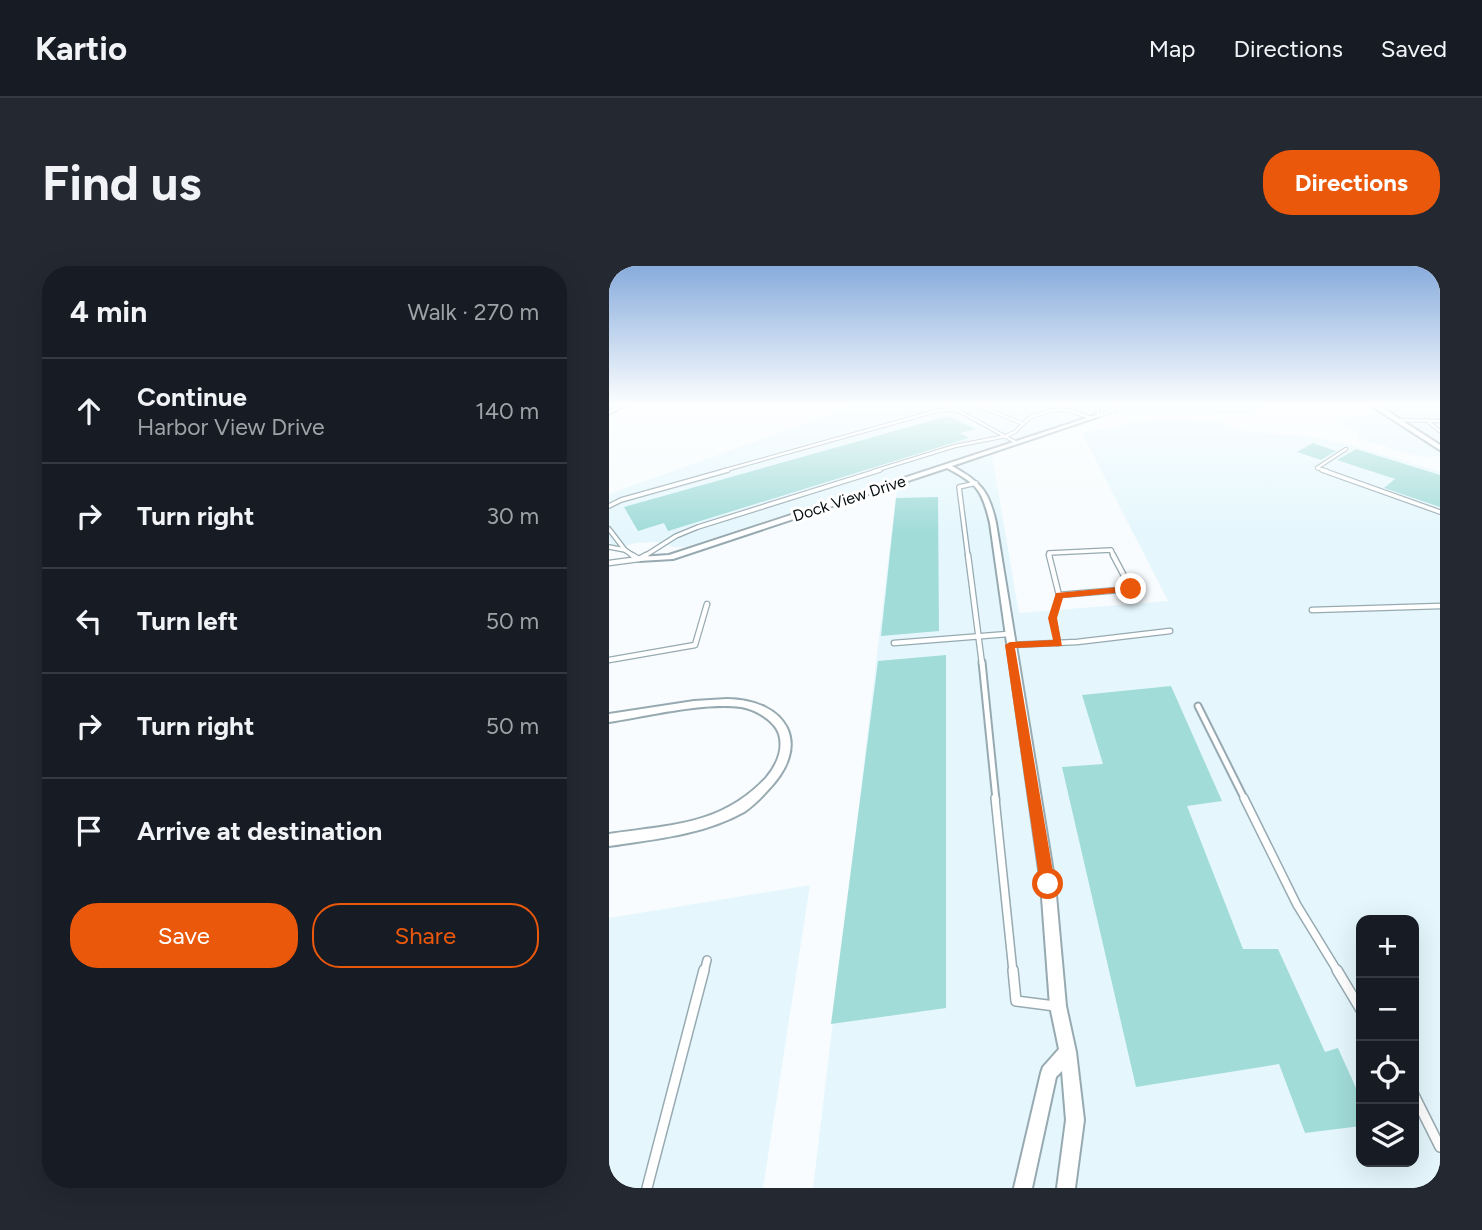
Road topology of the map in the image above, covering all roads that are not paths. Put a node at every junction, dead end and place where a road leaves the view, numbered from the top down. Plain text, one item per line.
1 (812, 446) edge
2 (955, 446) edge
3 (1008, 446) edge
4 (1346, 449) dead end
5 (948, 466) junction
6 (976, 482) junction
7 (609, 506) edge
8 (1440, 512) edge
9 (609, 529) edge
10 (609, 547) edge
11 (625, 550) junction
12 (639, 559) junction
13 (609, 563) edge
14 (1059, 595) junction
15 (707, 604) dead end
16 (1440, 606) edge
17 (1312, 610) dead end
18 (1170, 631) dead end
19 (979, 637) junction
20 (1009, 639) junction
21 (894, 643) dead end
22 (1058, 643) junction
23 (609, 660) edge
24 (1198, 706) dead end
25 (609, 718) edge
26 (609, 841) edge
27 (707, 960) dead end
28 (1356, 1002) edge
29 (1058, 1006) junction
30 (1068, 1052) junction
31 (1418, 1104) edge
32 (1440, 1147) edge
33 (647, 1188) edge
34 (1023, 1188) edge
35 (1066, 1188) edge

1 - 7 lane
2 - 12 lane
3 - 5 street, Dock View Drive
4 - 8 lane
5 - 6 street
5 - 12 street, Dock View Drive
6 - 19 lane
6 - 20 street
9 - 11 lane
10 - 11 lane
11 - 12 lane
12 - 13 lane
14 - 14 lane
14 - 22 lane
15 - 23 lane
16 - 17 lane
18 - 22 lane
19 - 20 lane
19 - 21 lane
19 - 29 lane
20 - 22 lane
20 - 29 street
24 - 28 lane
25 - 26 street
27 - 33 lane
29 - 30 street
30 - 34 street
30 - 35 street
31 - 32 lane

